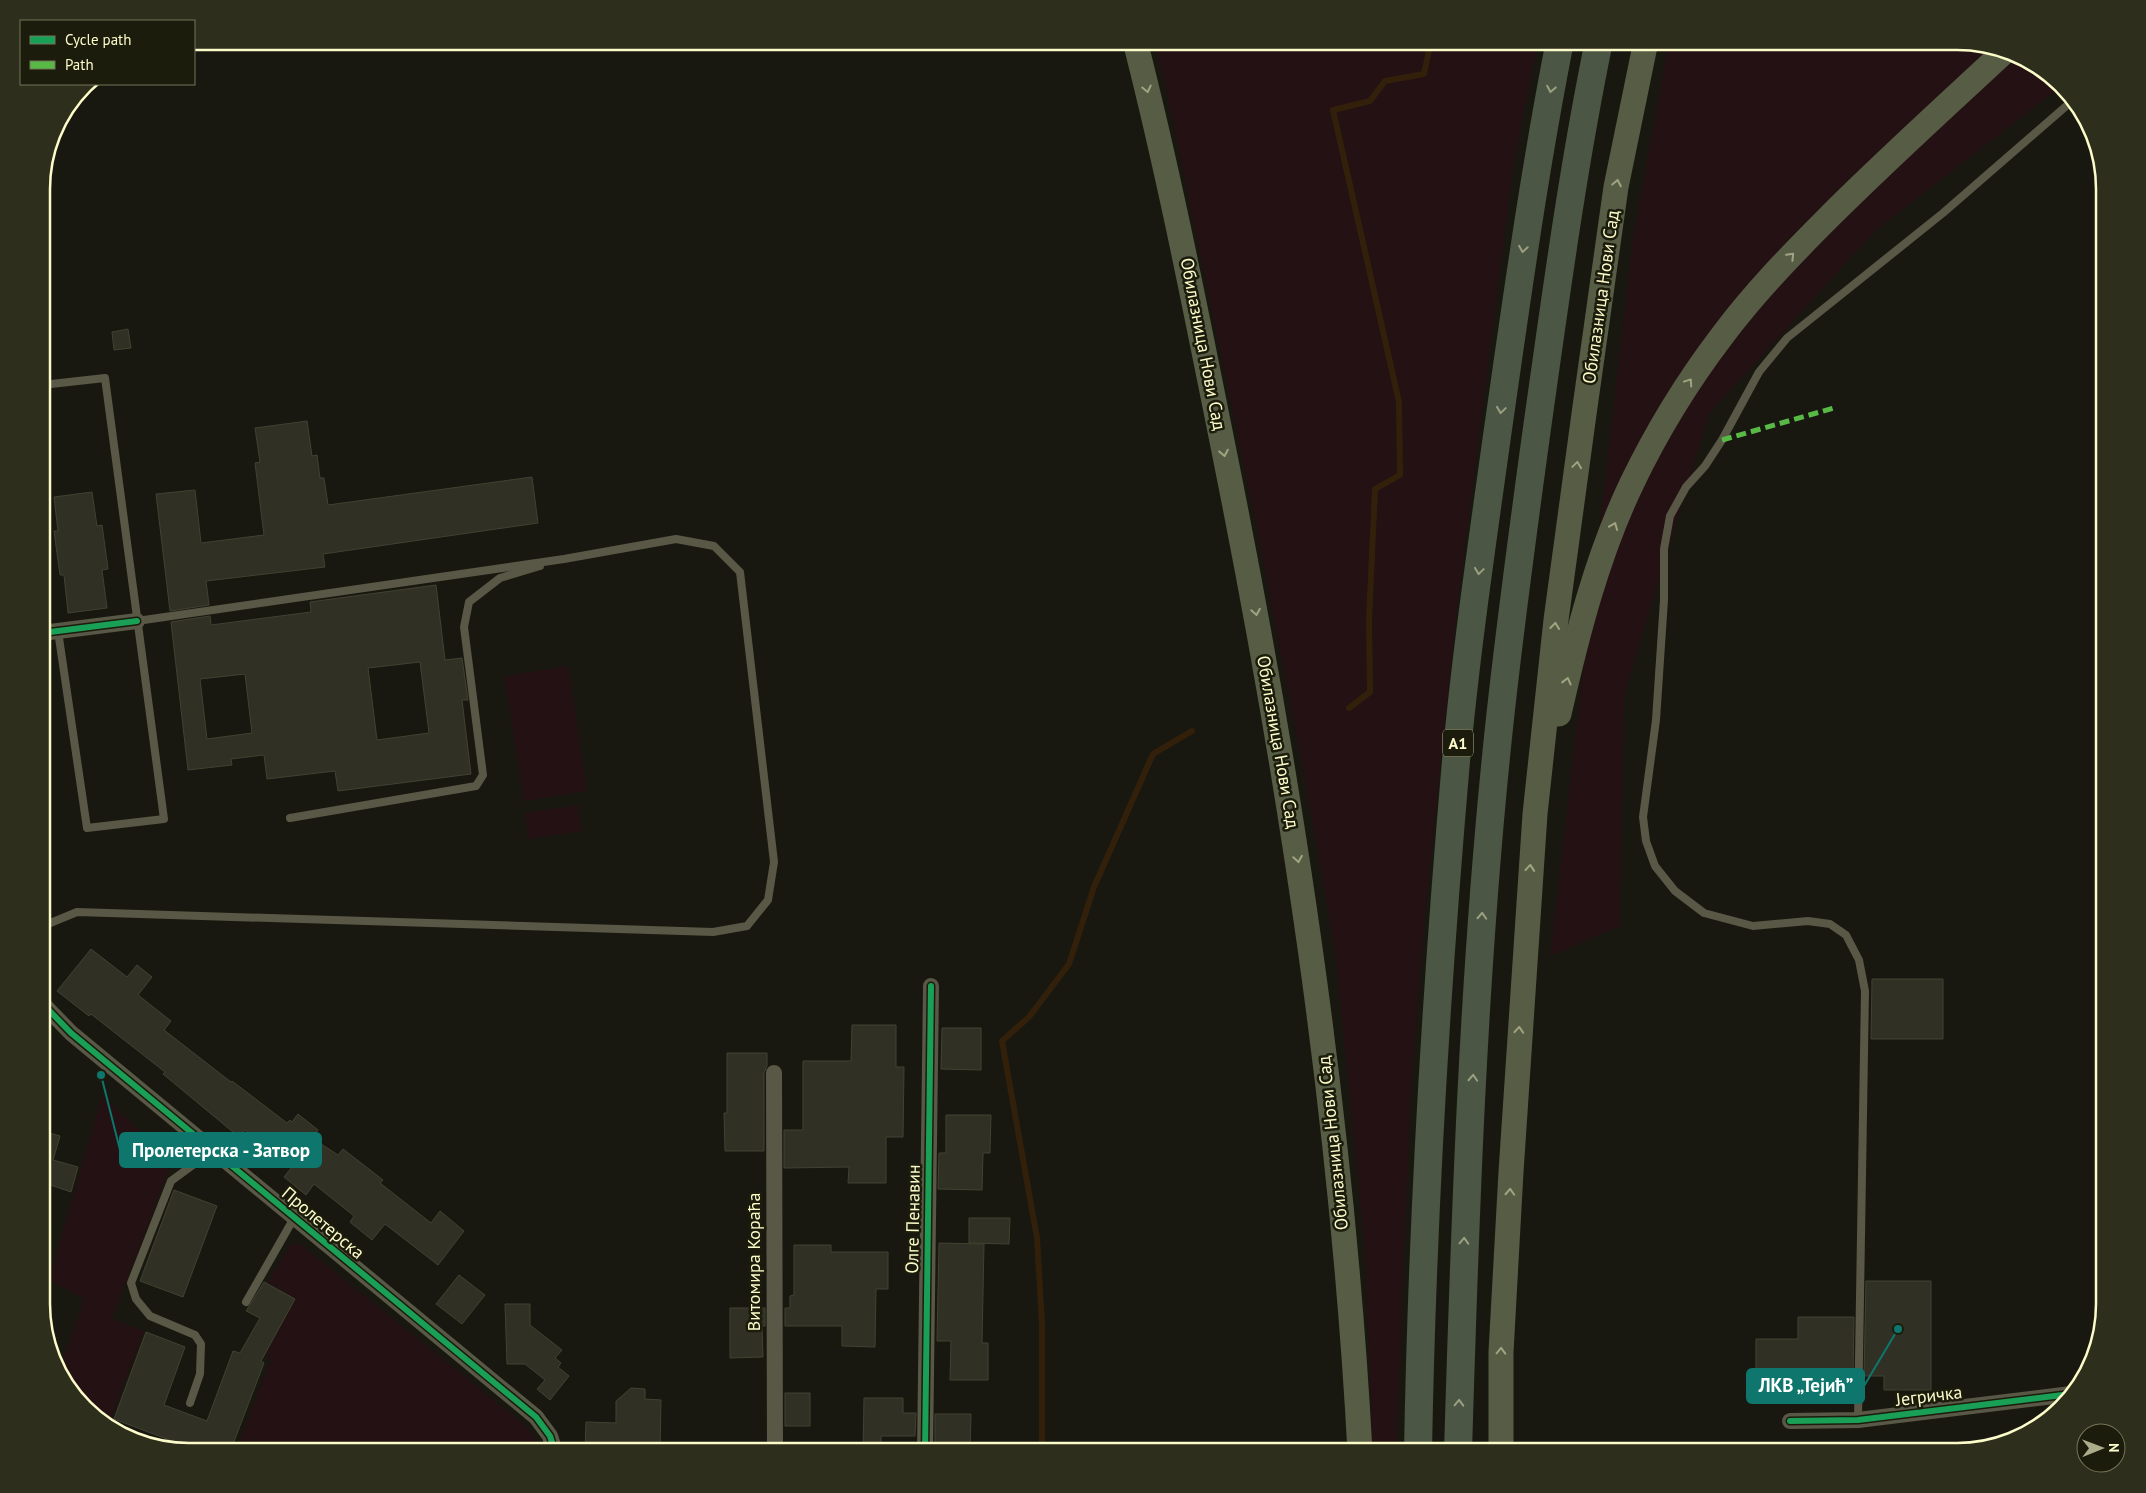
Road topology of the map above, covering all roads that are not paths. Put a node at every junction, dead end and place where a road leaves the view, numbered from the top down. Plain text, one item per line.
1 (1137, 50) edge
2 (1558, 50) edge
3 (1597, 50) edge
4 (1644, 50) edge
5 (1999, 56) edge
6 (2067, 105) edge
7 (50, 384) edge
8 (564, 559) junction
9 (138, 621) junction
10 (58, 631) junction
11 (50, 632) edge
12 (1535, 814) junction
13 (290, 818) dead end
14 (50, 920) edge
15 (931, 986) dead end
16 (50, 1011) edge
17 (774, 1073) dead end
18 (212, 1151) junction
19 (294, 1218) junction
20 (246, 1302) dead end
21 (2062, 1395) edge
22 (190, 1403) dead end
23 (1790, 1420) dead end
24 (1858, 1420) junction
25 (552, 1443) edge
26 (774, 1443) edge
27 (925, 1443) edge
28 (1360, 1443) edge
29 (1418, 1443) edge
30 (1458, 1443) edge
31 (1501, 1443) edge

1 -> 28 main road, Обилазница Нови Сад
2 -> 29 highway, A1
30 -> 3 highway, A1
12 -> 4 main road, Обилазница Нови Сад
12 -> 5 main road
6 - 24 lane
7 - 9 lane
8 - 9 lane
8 - 13 lane
8 - 14 lane
9 - 10 street
9 - 10 lane
10 - 11 street
31 -> 12 main road, Обилазница Нови Сад
15 - 27 street, Олге Пенавин
16 - 18 street, Пролетерска
17 - 26 street, Витомира Кораћа
18 - 19 street, Пролетерска
18 - 22 lane
19 - 20 lane
19 - 25 street, Пролетерска
21 - 24 street, Јегричка
23 - 24 street, Јегричка

